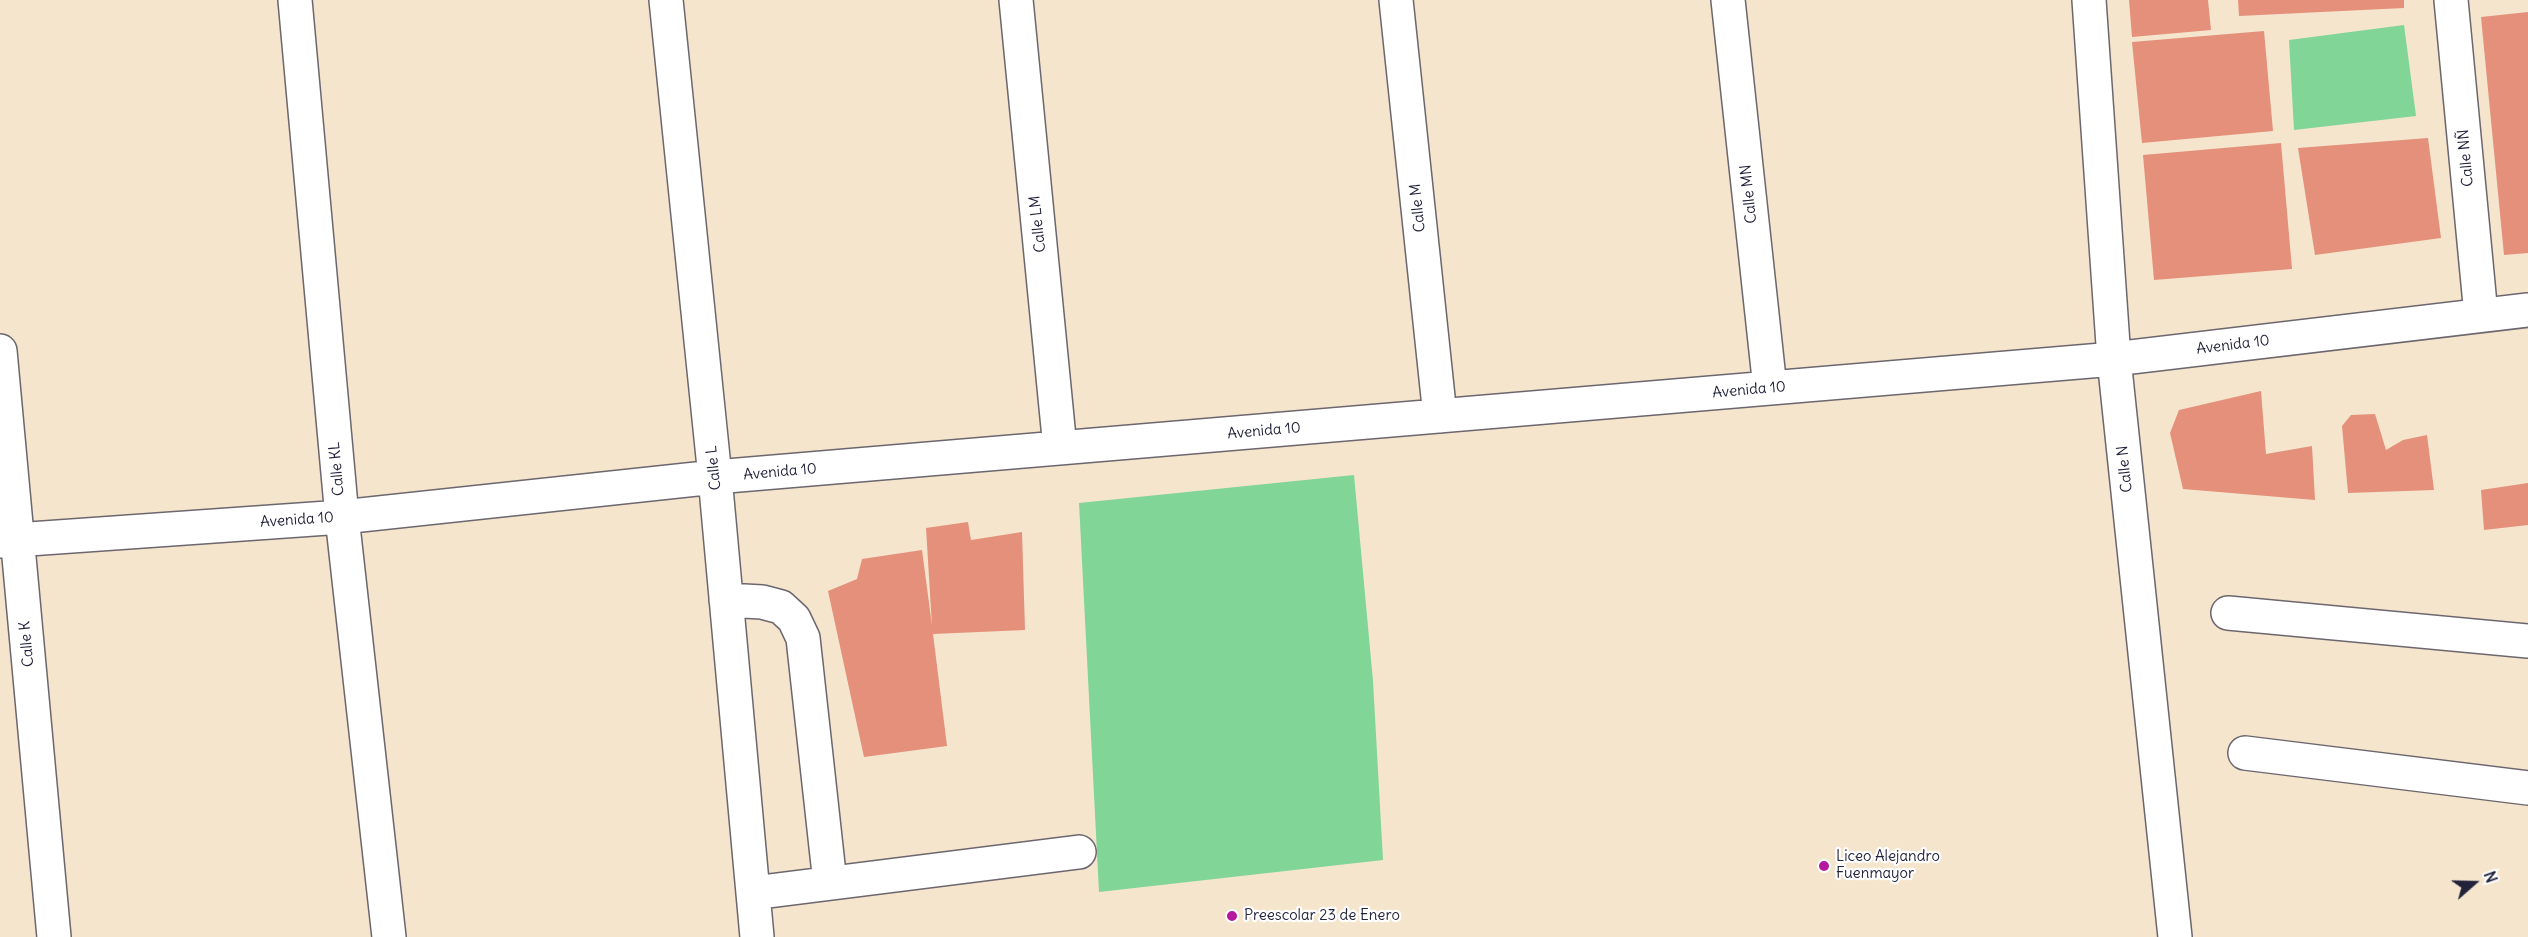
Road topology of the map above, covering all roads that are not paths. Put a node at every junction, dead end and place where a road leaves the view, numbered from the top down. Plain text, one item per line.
1 (295, 0) edge
2 (666, 0) edge
3 (1016, 0) edge
4 (1396, 0) edge
5 (1728, 0) edge
6 (2089, 0) edge
7 (2451, 0) edge
8 (2528, 310) edge
9 (2481, 315) junction
10 (0, 351) edge
11 (2114, 359) junction
12 (1770, 388) junction
13 (1440, 416) junction
14 (1060, 448) junction
15 (715, 477) junction
16 (342, 517) junction
17 (9, 541) edge
18 (726, 600) junction
19 (2228, 613) dead end
20 (2528, 641) edge
21 (2244, 753) dead end
22 (2528, 788) edge
23 (1079, 852) dead end
24 (830, 884) junction
25 (753, 893) junction
26 (54, 937) edge
27 (389, 937) edge
28 (757, 937) edge
29 (2175, 937) edge

1 - 16 street, Calle KL
2 - 15 street, Calle L
3 - 14 street, Calle LM
4 - 13 street, Calle M
5 - 12 street, Calle MN
6 - 11 street, Calle N
7 - 9 street, Calle NÑ
8 - 9 street, Avenida 10
9 - 11 street, Avenida 10
10 - 17 street, Calle K
11 - 12 street, Avenida 10
11 - 29 street, Calle N
12 - 13 street, Avenida 10
13 - 14 street, Avenida 10
14 - 15 street, Avenida 10
15 - 16 street, Avenida 10
15 - 18 street, Calle L
16 - 17 street, Avenida 10
16 - 27 street, Calle KL
17 - 26 street, Calle K
18 - 24 street
18 - 25 street, Calle L
19 - 20 street
21 - 22 street
23 - 24 street
24 - 25 street
25 - 28 street, Calle L

